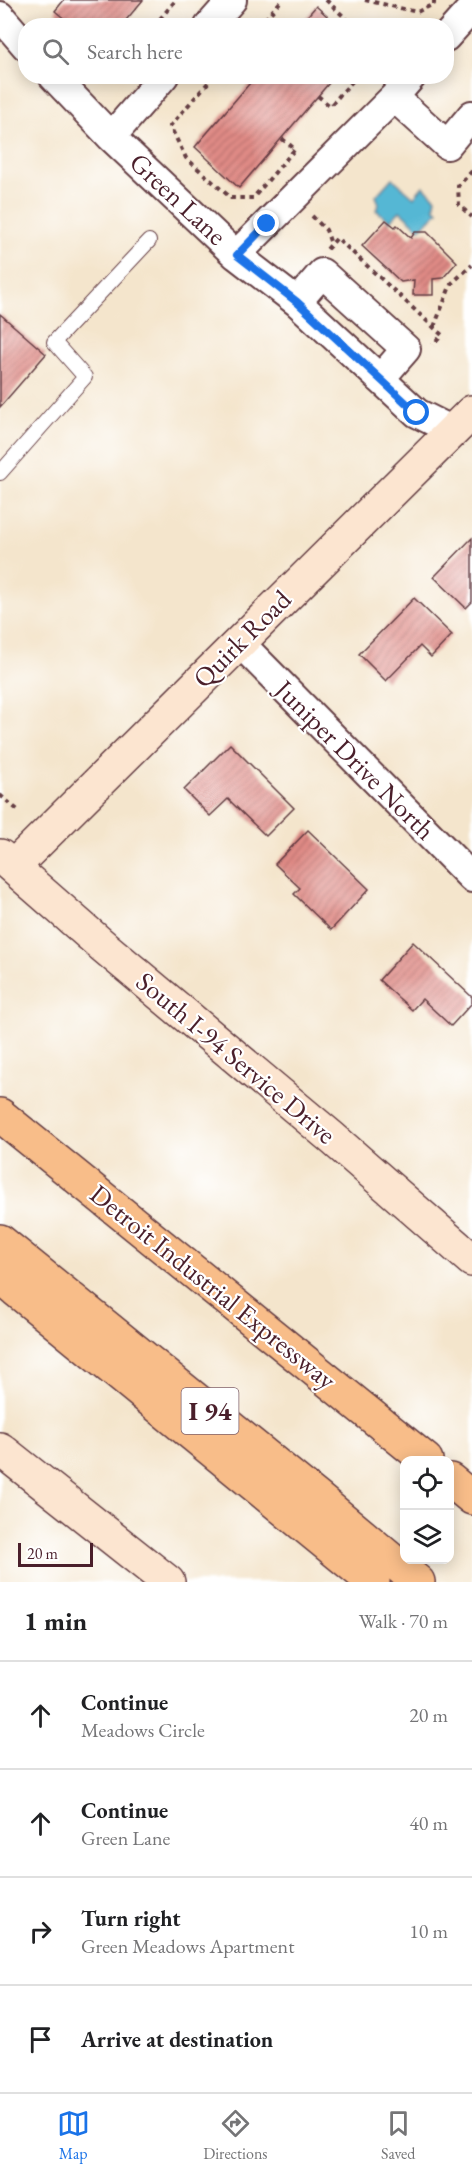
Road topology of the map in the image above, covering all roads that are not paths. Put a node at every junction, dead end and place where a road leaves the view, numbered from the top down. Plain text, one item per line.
1 (232, 0) edge
2 (472, 8) edge
3 (0, 16) edge
4 (216, 18) edge
5 (454, 29) edge
6 (18, 37) edge
7 (61, 84) edge
8 (157, 84) edge
9 (403, 87) edge
10 (472, 115) edge
11 (111, 137) junction
12 (149, 241) dead end
13 (237, 255) junction
14 (297, 302) junction
15 (371, 371) junction
16 (463, 422) edge
17 (0, 473) edge
18 (239, 642) junction
19 (7, 861) edge
20 (472, 878) edge
21 (0, 1115) edge
22 (0, 1241) edge
23 (472, 1260) edge
24 (0, 1277) edge
25 (0, 1449) edge
26 (420, 1456) edge
27 (454, 1483) edge
28 (472, 1498) edge
29 (168, 1582) edge
30 (373, 1582) edge
31 (418, 1582) edge

1 - 4 street
2 - 5 street
3 - 6 street
7 - 11 street, Green Lane
8 - 11 street
9 - 10 street
9 - 13 street
11 - 13 street, Green Lane
12 - 17 lane
13 - 14 street, Green Lane
14 - 15 street, Green Lane
14 - 15 street
15 - 16 street, Green Lane
16 - 18 street, Quirk Road
18 - 19 street, Quirk Road
18 - 20 street, Juniper Drive North
19 - 23 street, South I-94 Service Drive
21 - 26 highway, Detroit Industrial Expressway
22 - 31 highway, I 94
24 - 30 highway, I 94
25 - 29 street
27 - 28 highway

